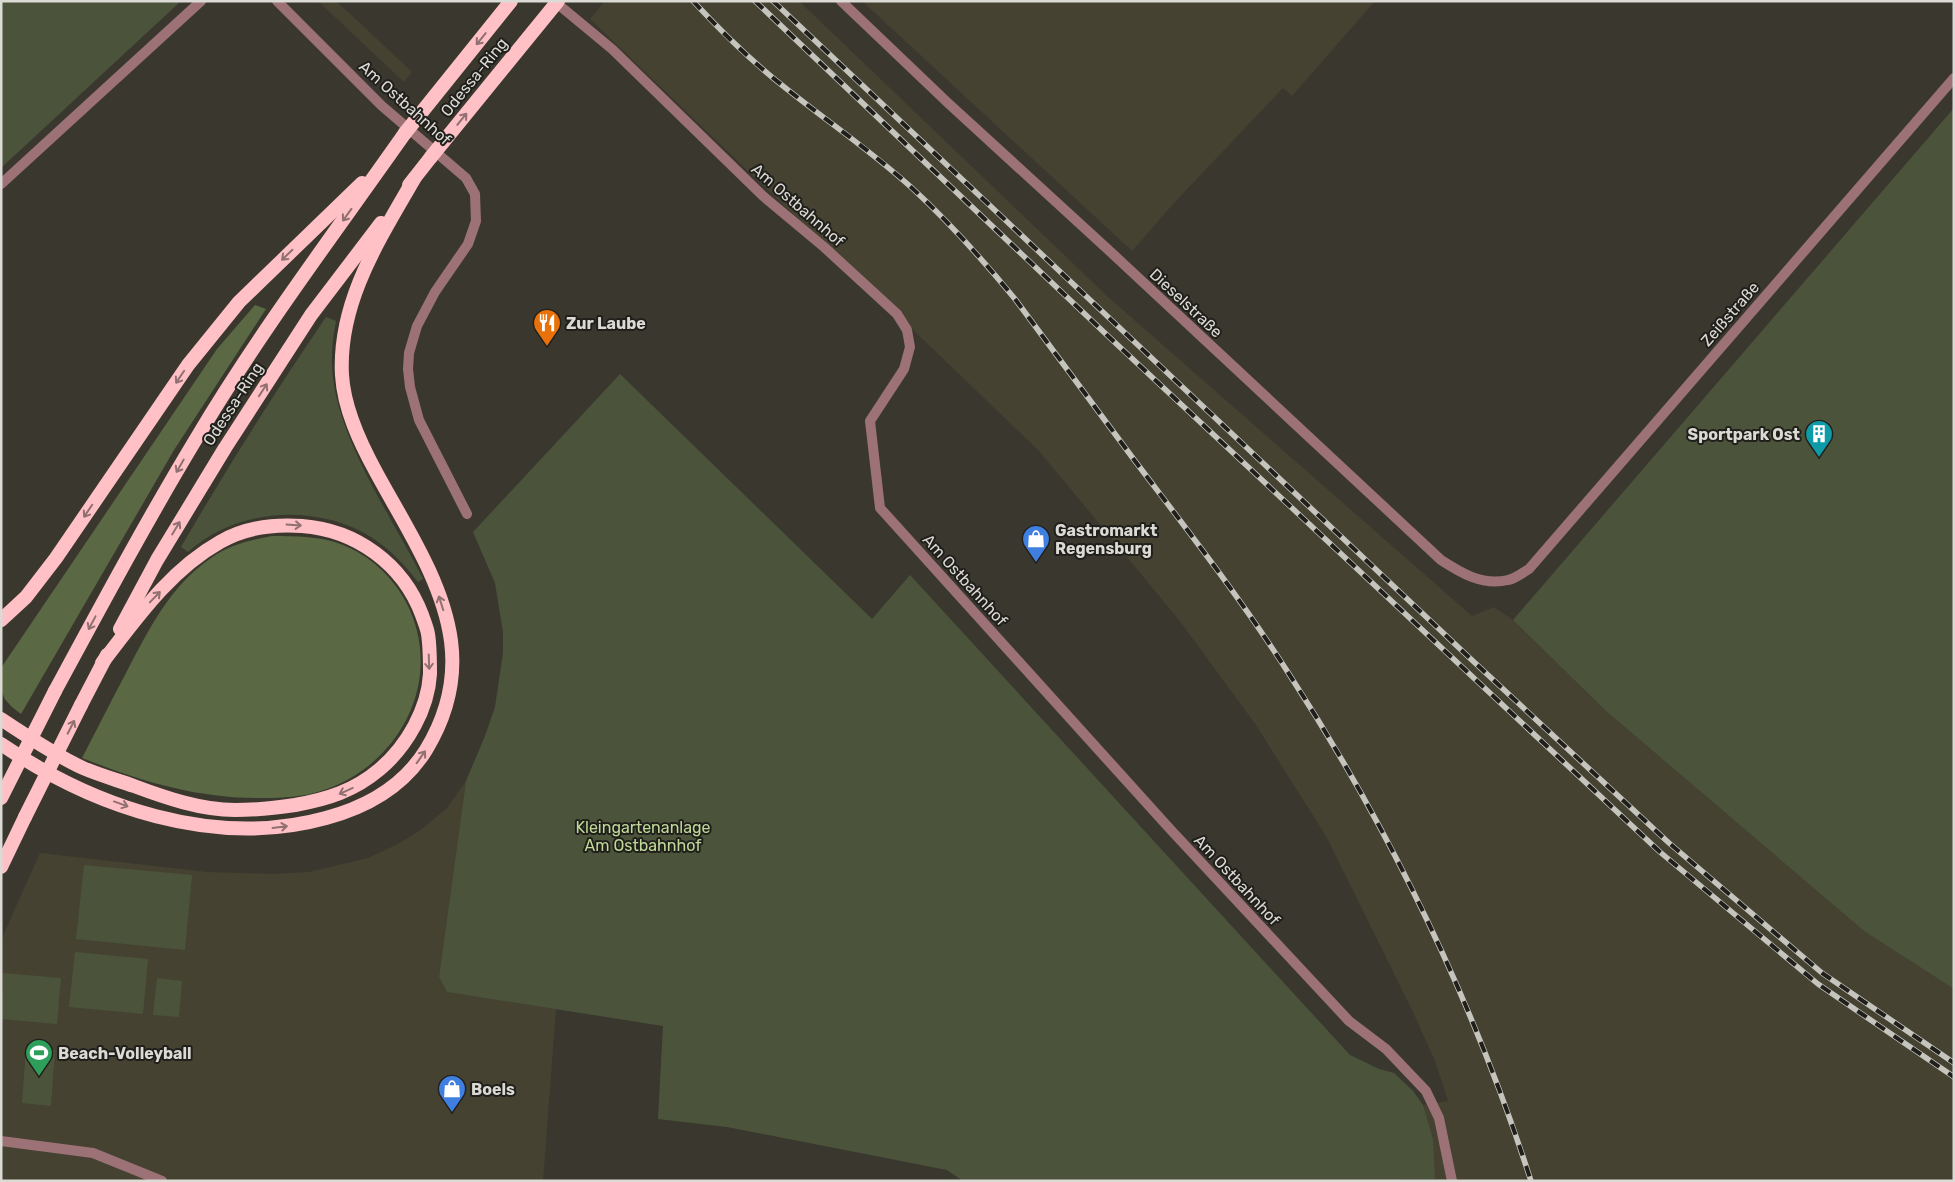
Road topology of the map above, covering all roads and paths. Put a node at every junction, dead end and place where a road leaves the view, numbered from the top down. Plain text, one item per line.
1 (201, 1) edge
2 (277, 1) edge
3 (511, 1) edge
4 (556, 1) edge
5 (841, 1) edge
6 (1954, 78) edge
7 (386, 161) junction
8 (414, 179) junction
9 (1, 184) edge
10 (467, 514) dead end
11 (1529, 569) joint
12 (1, 620) edge
13 (102, 663) junction
14 (1, 720) edge
15 (1, 744) edge
16 (1, 798) edge
17 (1, 867) edge
18 (1, 1141) edge
19 (162, 1181) edge
20 (1452, 1181) edge

1 - 9 street
2 - 10 street, Am Ostbahnhof
3 -> 7 highway, Odessa-Ring, bridge
8 -> 4 highway, Odessa-Ring, bridge
4 - 20 street, Am Ostbahnhof
5 - 11 street, Dieselstraße
6 - 11 street, Zeißstraße
7 -> 12 highway
7 -> 16 highway, Odessa-Ring, bridge
13 -> 8 highway, Odessa-Ring
15 -> 8 highway
13 -> 14 highway
17 -> 13 highway, Odessa-Ring, bridge
18 - 19 street

